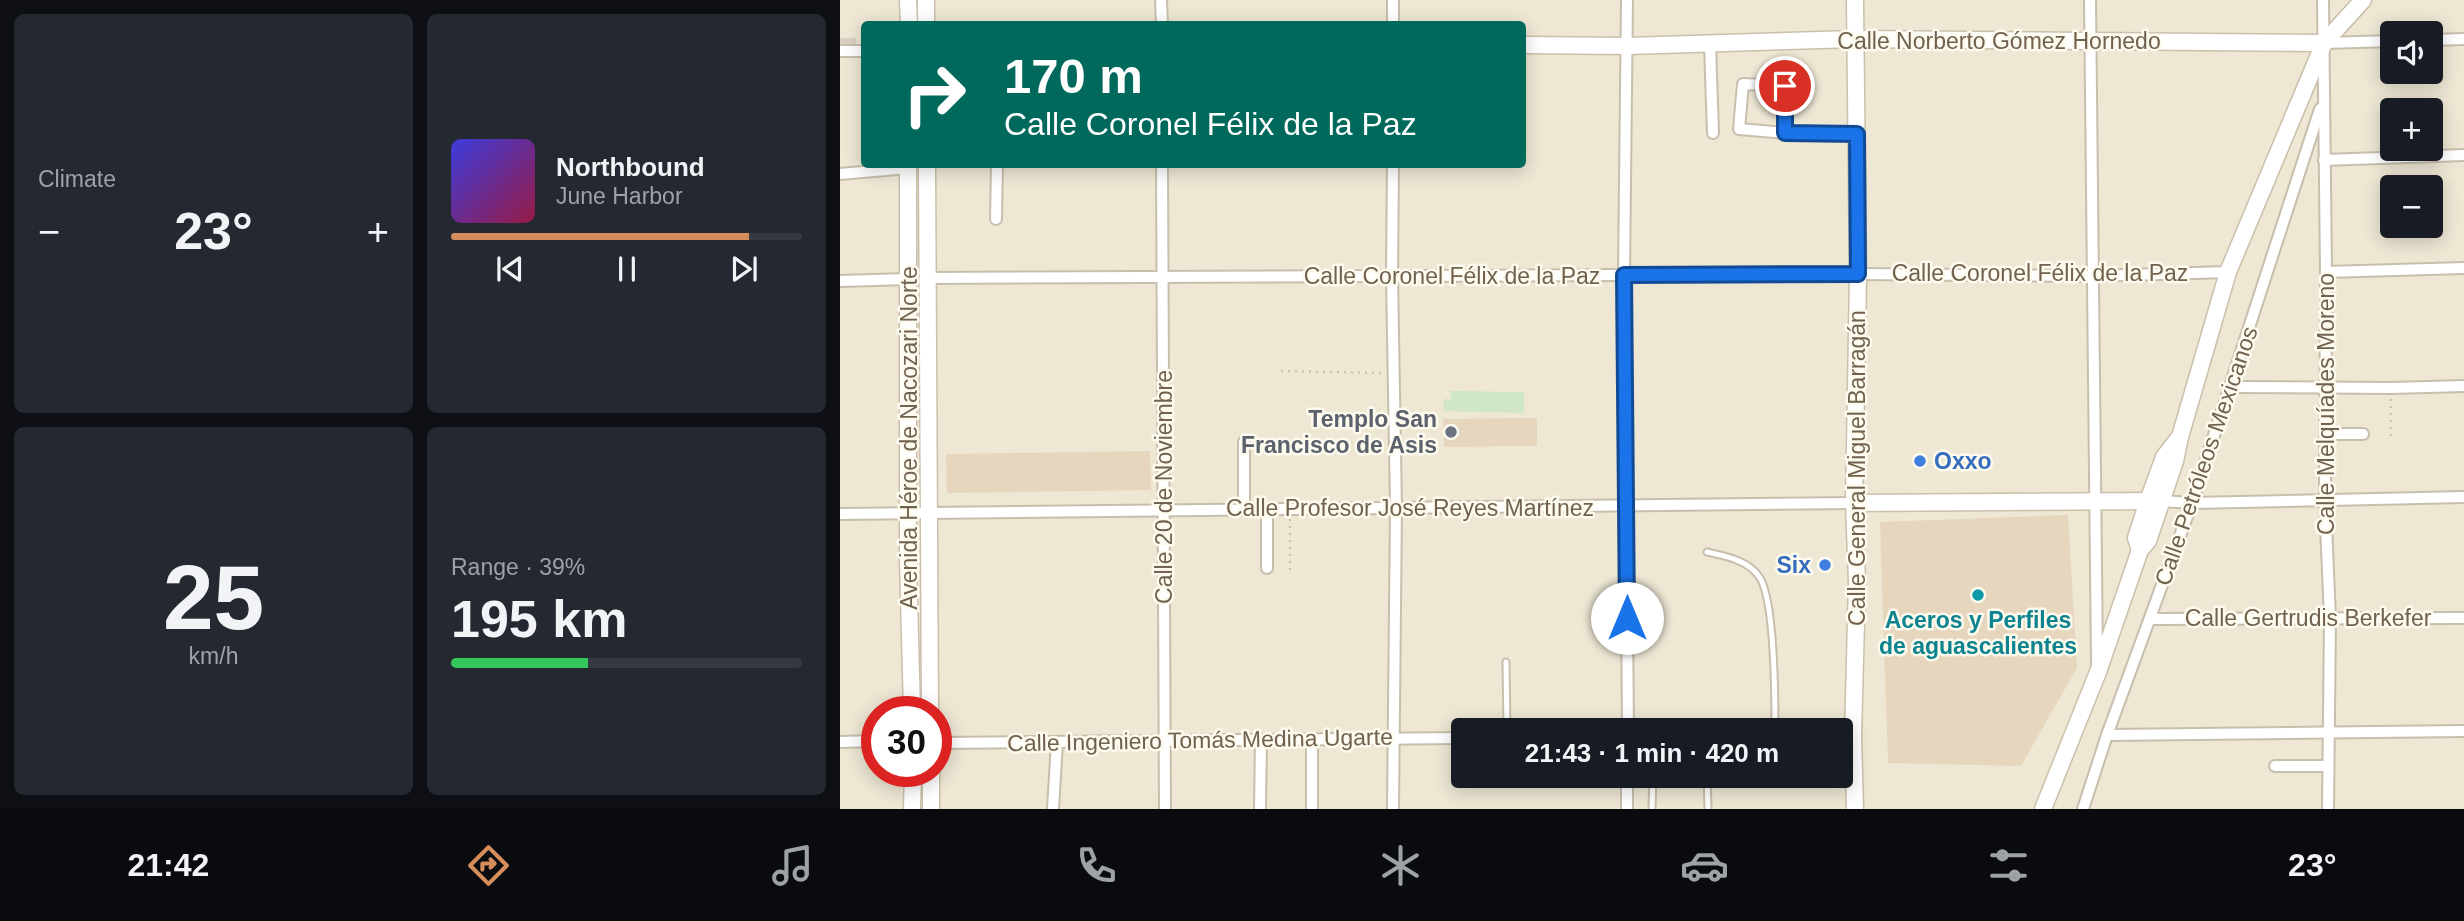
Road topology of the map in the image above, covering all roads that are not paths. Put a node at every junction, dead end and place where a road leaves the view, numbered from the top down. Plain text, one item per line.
1 (908, 0) edge
2 (926, 0) edge
3 (1161, 0) edge
4 (1393, 0) edge
5 (1627, 0) edge
6 (1855, 0) edge
7 (2090, 0) edge
8 (2323, 0) edge
9 (2363, 0) edge
10 (909, 21) edge
11 (926, 21) edge
12 (1161, 21) edge
13 (1393, 21) edge
14 (1855, 39) junction
15 (2464, 39) edge
16 (2443, 40) edge
17 (2090, 41) junction
18 (2380, 41) edge
19 (2324, 43) junction
20 (1710, 44) junction
21 (1526, 45) edge
22 (1627, 46) junction
23 (840, 51) edge
24 (861, 51) edge
25 (2322, 100) junction
26 (1713, 133) dead end
27 (1785, 133) junction
28 (1857, 134) junction
29 (2464, 155) edge
30 (2324, 160) junction
31 (891, 168) edge
32 (908, 168) edge
33 (927, 168) edge
34 (997, 168) edge
35 (1162, 168) edge
36 (1393, 168) edge
37 (840, 174) edge
38 (996, 219) dead end
39 (2464, 268) edge
40 (2228, 272) junction
41 (2326, 272) junction
42 (1858, 274) junction
43 (1624, 275) junction
44 (1392, 276) junction
45 (2092, 276) junction
46 (1163, 277) junction
47 (908, 278) junction
48 (928, 278) junction
49 (840, 281) edge
50 (2464, 386) edge
51 (2230, 387) junction
52 (2326, 388) junction
53 (2326, 434) junction
54 (2363, 434) dead end
55 (1244, 442) dead end
56 (2464, 497) edge
57 (2325, 500) junction
58 (2096, 501) junction
59 (2155, 501) junction
60 (1854, 503) junction
61 (2192, 503) junction
62 (1626, 506) junction
63 (1396, 508) junction
64 (1244, 509) junction
65 (1267, 509) junction
66 (1164, 510) junction
67 (929, 512) junction
68 (908, 513) junction
69 (840, 514) edge
70 (1707, 552) dead end
71 (1267, 568) dead end
72 (2464, 618) edge
73 (2151, 619) junction
74 (2330, 619) junction
75 (1506, 662) dead end
76 (2098, 672) junction
77 (912, 696) edge
78 (930, 696) edge
79 (1507, 718) edge
80 (1628, 718) edge
81 (1774, 718) edge
82 (1848, 718) edge
83 (2464, 731) edge
84 (2328, 733) junction
85 (2107, 734) junction
86 (1394, 737) junction
87 (1451, 738) edge
88 (1261, 740) junction
89 (1312, 740) junction
90 (861, 741) edge
91 (1165, 741) junction
92 (840, 742) edge
93 (1057, 742) junction
94 (952, 743) edge
95 (2275, 766) dead end
96 (2327, 766) junction
97 (913, 787) edge
98 (931, 787) edge
99 (1627, 788) edge
100 (1653, 788) edge
101 (1707, 788) edge
102 (1852, 788) edge
103 (912, 809) edge
104 (931, 809) edge
105 (1054, 809) edge
106 (1165, 809) edge
107 (1260, 809) edge
108 (1312, 809) edge
109 (1394, 809) edge
110 (1627, 809) edge
111 (1652, 809) edge
112 (1707, 809) edge
113 (1854, 809) edge
114 (2043, 809) edge
115 (2083, 809) edge
116 (2328, 809) edge

1 - 10 main road
2 - 11 main road
3 - 12 street
4 - 13 street
5 - 22 street
6 - 14 main road, Calle General Miguel Barragán
7 - 17 street
8 - 19 street, Calle Melquíades Moreno
9 - 19 main road, Calle Petróleos Mexicanos
14 - 17 main road, Calle Norberto Gómez Hornedo
14 - 20 main road, Calle Norberto Gómez Hornedo
14 - 28 main road, Calle General Miguel Barragán
15 - 16 street
17 - 19 main road, Calle Norberto Gómez Hornedo
17 - 45 street
18 - 19 street, Calle Norberto Gómez Hornedo
19 - 25 street, Calle Melquíades Moreno
19 - 40 main road, Calle Petróleos Mexicanos
20 - 22 main road, Calle Norberto Gómez Hornedo
20 - 26 street
21 - 22 main road, Calle Norberto Gómez Hornedo
22 - 43 street
23 - 24 street
25 - 30 street, Calle Melquíades Moreno
25 - 51 street, Calle Petróleos Mexicanos
27 - 27 street
27 - 28 street
28 - 42 main road, Calle General Miguel Barragán
29 - 30 street
30 - 41 street, Calle Melquíades Moreno
31 - 37 street
32 - 47 main road, Avenida Héroe de Nacozari Norte
33 - 48 main road, Avenida Héroe de Nacozari Norte
34 - 38 street
35 - 46 street, Calle 20 de Noviembre
36 - 44 street
39 - 41 street
40 - 45 street, Calle Coronel Félix de la Paz
40 - 59 main road, Calle Petróleos Mexicanos
41 - 52 street, Calle Melquíades Moreno
42 - 43 street, Calle Coronel Félix de la Paz
42 - 45 street, Calle Coronel Félix de la Paz
42 - 60 main road, Calle General Miguel Barragán
43 - 44 street, Calle Coronel Félix de la Paz
43 - 62 street
44 - 46 street, Calle Coronel Félix de la Paz
44 - 63 street
45 - 58 street
46 - 48 street, Calle Coronel Félix de la Paz
46 - 66 street, Calle 20 de Noviembre
47 - 49 street
47 - 68 main road, Avenida Héroe de Nacozari Norte
48 - 67 main road, Avenida Héroe de Nacozari Norte
50 - 52 street
51 - 52 street
51 - 61 street, Calle Petróleos Mexicanos
52 - 53 street, Calle Melquíades Moreno
53 - 54 street
53 - 57 street, Calle Melquíades Moreno
55 - 64 street
56 - 57 street, Calle Profesor José Reyes Martínez
57 - 61 street, Calle Profesor José Reyes Martínez
57 - 74 street, Calle Melquíades Moreno
58 - 59 main road, Calle Profesor José Reyes Martínez
58 - 60 main road, Calle Profesor José Reyes Martínez
58 - 76 street
59 - 61 street, Calle Profesor José Reyes Martínez
59 - 76 main road, Calle Petróleos Mexicanos
60 - 62 street, Calle Profesor José Reyes Martínez
60 - 82 main road, Calle General Miguel Barragán
61 - 73 street, Calle Petróleos Mexicanos
62 - 63 street, Calle Profesor José Reyes Martínez
62 - 80 street
63 - 65 street, Calle Profesor José Reyes Martínez
63 - 86 street
64 - 65 street, Calle Profesor José Reyes Martínez
64 - 66 street, Calle Profesor José Reyes Martínez
65 - 71 street
66 - 67 street, Calle Profesor José Reyes Martínez
66 - 91 street, Calle 20 de Noviembre
67 - 68 street, Calle Profesor José Reyes Martínez
67 - 78 main road, Avenida Héroe de Nacozari Norte
68 - 69 street, Calle Profesor José Reyes Martínez
68 - 77 main road, Avenida Héroe de Nacozari Norte
70 - 81 lane
72 - 74 street, Calle Gertrudis Berkefer
73 - 74 street, Calle Gertrudis Berkefer
73 - 85 street, Calle Petróleos Mexicanos
74 - 84 street, Calle Melquíades Moreno
75 - 79 lane
76 - 114 main road, Calle Petróleos Mexicanos
83 - 84 street
84 - 85 street
84 - 96 street, Calle Melquíades Moreno
85 - 115 street, Calle Petróleos Mexicanos
86 - 87 street, Calle Ingeniero Tomás Medina Ugarte
86 - 89 street, Calle Ingeniero Tomás Medina Ugarte
86 - 109 street
88 - 89 street, Calle Ingeniero Tomás Medina Ugarte
88 - 91 street, Calle Ingeniero Tomás Medina Ugarte
88 - 107 street
89 - 108 street
90 - 92 street
91 - 93 street, Calle Ingeniero Tomás Medina Ugarte
91 - 106 street, Calle 20 de Noviembre
93 - 94 street, Calle Ingeniero Tomás Medina Ugarte
93 - 105 street
95 - 96 street
96 - 116 street, Calle Melquíades Moreno
97 - 103 main road
98 - 104 main road
99 - 110 street
100 - 111 lane
101 - 112 lane
102 - 113 main road, Calle General Miguel Barragán

